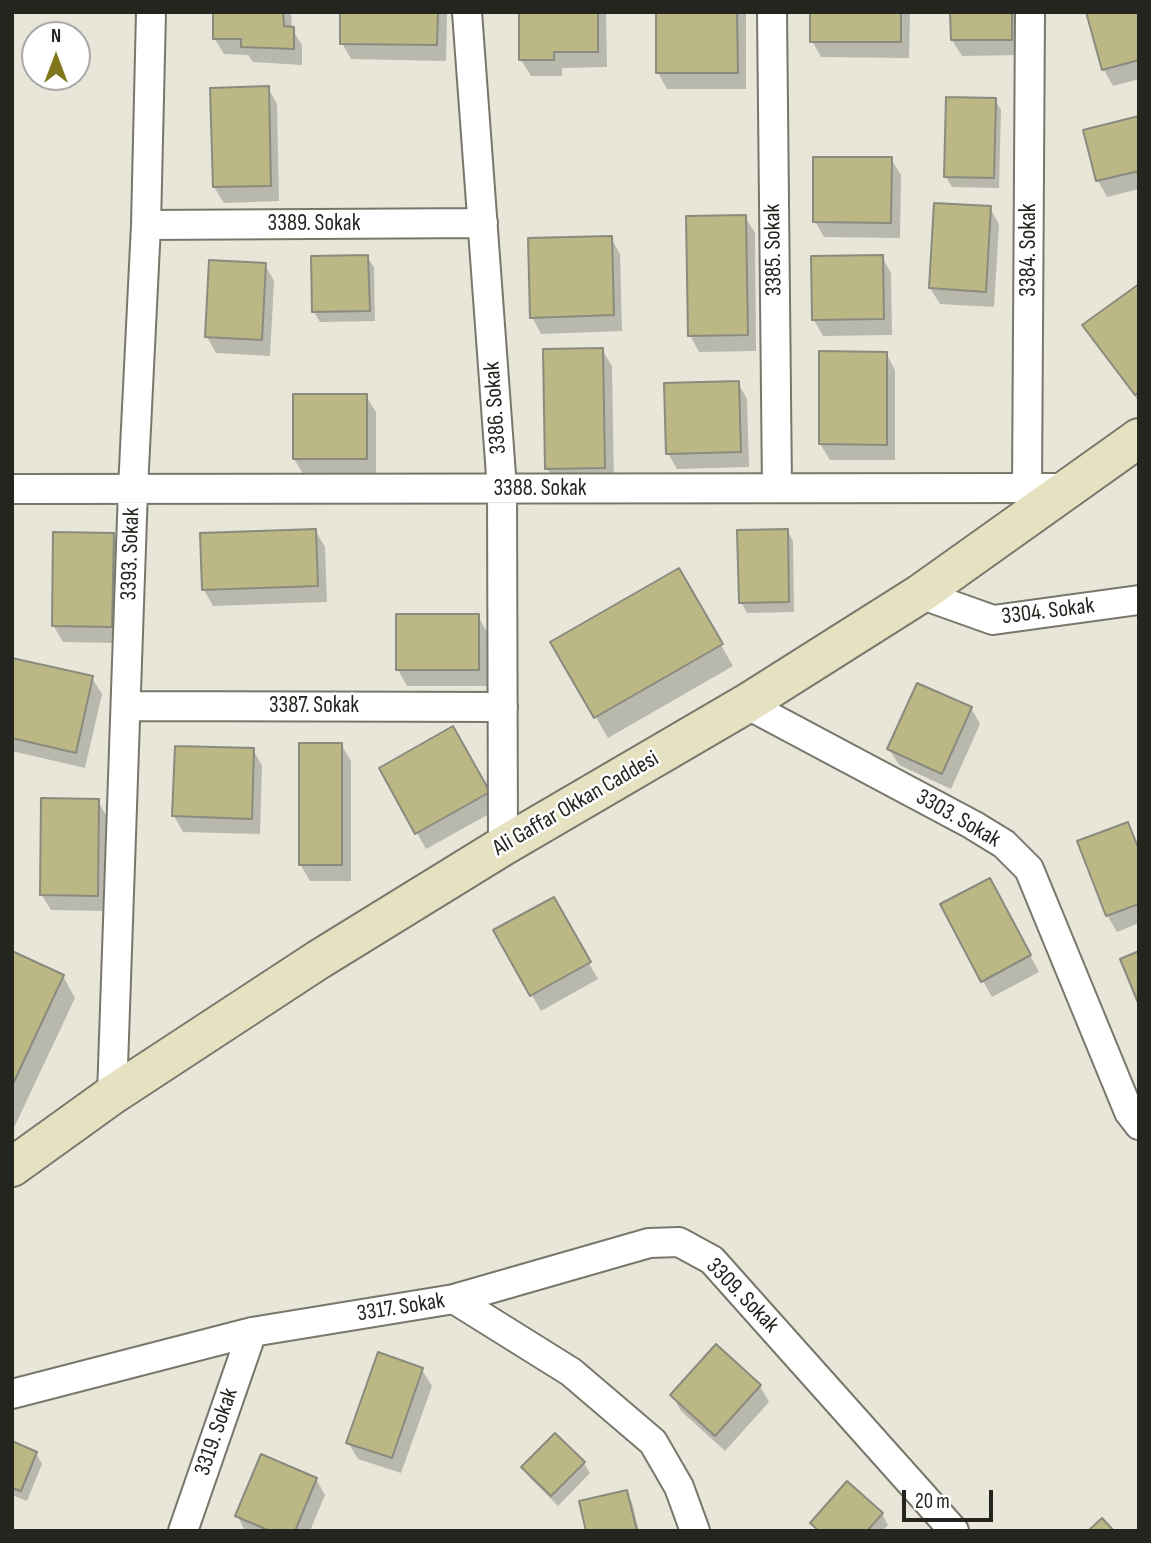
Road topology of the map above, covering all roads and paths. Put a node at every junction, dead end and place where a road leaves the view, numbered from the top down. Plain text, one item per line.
1 (151, 12) edge
2 (467, 12) edge
3 (772, 12) edge
4 (1030, 12) edge
5 (483, 223) junction
6 (146, 225) junction
7 (1139, 438) edge
8 (777, 488) junction
9 (1027, 488) junction
10 (1068, 488) junction
11 (12, 489) edge
12 (133, 489) junction
13 (502, 489) junction
14 (920, 594) junction
15 (1139, 600) edge
16 (746, 704) junction
17 (126, 706) junction
18 (503, 707) junction
19 (503, 846) junction
20 (112, 1095) junction
21 (1139, 1125) edge
22 (12, 1167) edge
23 (454, 1299) junction
24 (252, 1332) junction
25 (12, 1394) edge
26 (183, 1531) edge
27 (695, 1531) edge
28 (954, 1531) edge

1 - 6 street, 3393. Sokak
2 - 5 street, 3386. Sokak
3 - 8 street, 3385. Sokak
4 - 9 street, 3384. Sokak
5 - 6 street, 3389. Sokak
5 - 13 street, 3386. Sokak
6 - 12 street, 3393. Sokak
7 - 10 street, Ali Gaffar Okkan Caddesi
8 - 9 street, 3388. Sokak
8 - 13 street, 3388. Sokak
9 - 10 street, 3388. Sokak
10 - 14 street, Ali Gaffar Okkan Caddesi
11 - 12 street, 3388. Sokak
12 - 13 street, 3388. Sokak
12 - 17 street, 3393. Sokak
13 - 18 street, 3386. Sokak
14 - 15 street, 3304. Sokak
14 - 16 street, Ali Gaffar Okkan Caddesi
16 - 19 street, Ali Gaffar Okkan Caddesi
16 - 21 street, 3303. Sokak
17 - 18 street, 3387. Sokak
17 - 20 street, 3393. Sokak
18 - 19 street, 3386. Sokak
19 - 20 street, Ali Gaffar Okkan Caddesi
20 - 22 street, Ali Gaffar Okkan Caddesi
23 - 24 street, 3317. Sokak
23 - 27 street, 3317. Sokak
23 - 28 street, 3309. Sokak
24 - 25 street, 3317. Sokak
24 - 26 street, 3319. Sokak

